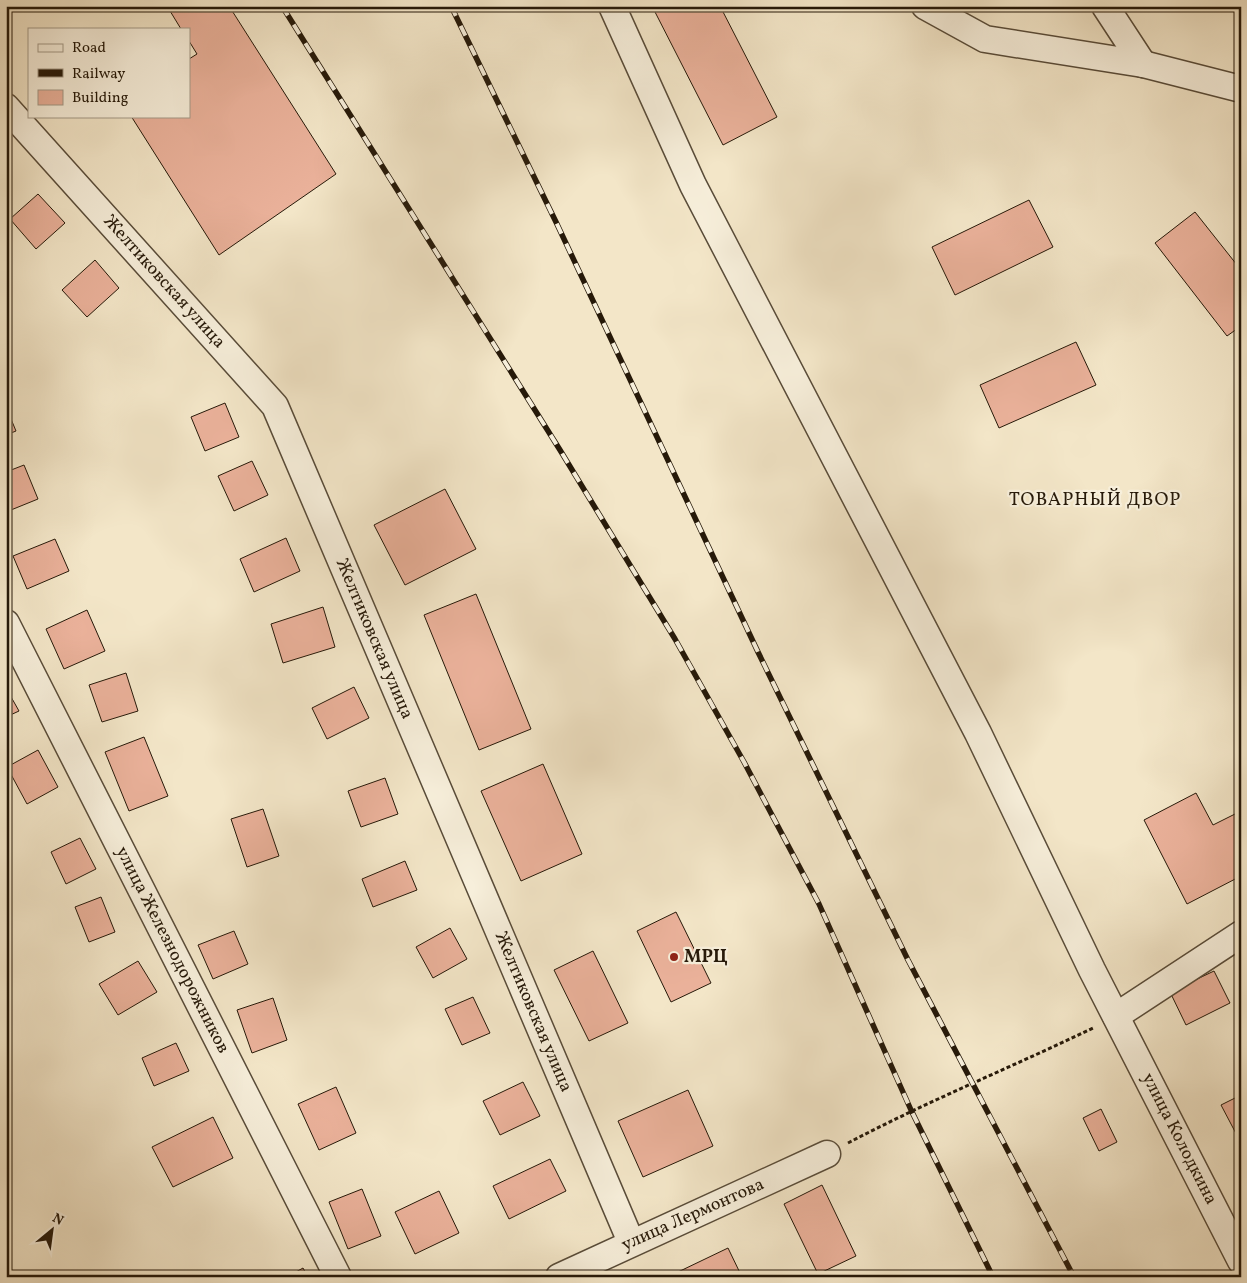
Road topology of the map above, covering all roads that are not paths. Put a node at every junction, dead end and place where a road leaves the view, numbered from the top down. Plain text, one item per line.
1 (612, 6) edge
2 (925, 6) edge
3 (1105, 6) edge
4 (1143, 64) junction
5 (1241, 89) edge
6 (6, 107) edge
7 (6, 624) edge
8 (1241, 934) edge
9 (1116, 1016) junction
10 (827, 1154) road end
11 (631, 1242) junction
12 (1241, 1261) edge
13 (338, 1277) edge
14 (559, 1277) edge

1 - 9 street, улица Колодкина
2 - 4 street
3 - 4 street
4 - 5 street
6 - 11 street, Желтиковская улица
7 - 13 street, улица Железнодорожников
8 - 9 street
9 - 12 street, улица Колодкина
10 - 11 street, улица Лермонтова
11 - 14 street, улица Лермонтова

